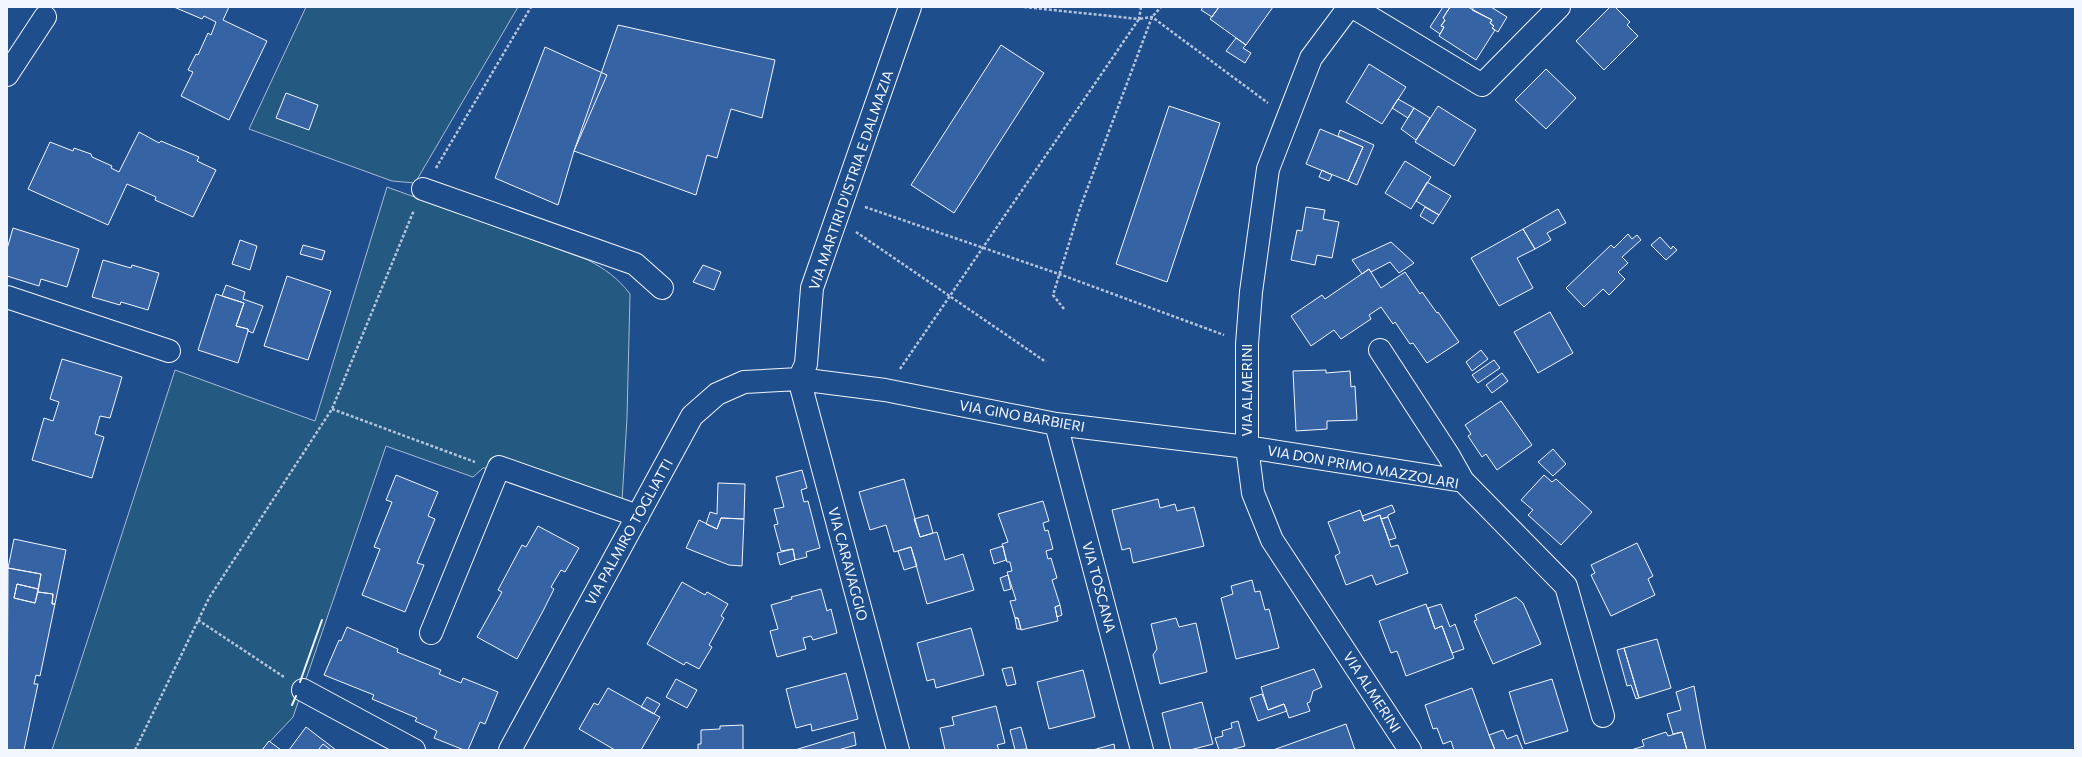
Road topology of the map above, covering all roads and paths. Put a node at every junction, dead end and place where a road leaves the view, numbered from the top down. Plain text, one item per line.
1 (531, 7) edge
2 (910, 7) edge
3 (1024, 7) edge
4 (1141, 7) edge
5 (1161, 7) edge
6 (1349, 7) edge
7 (1353, 7) edge
8 (1559, 7) edge
9 (44, 17) dead end
10 (1152, 17) junction
11 (1139, 19) junction
12 (7, 75) edge
13 (1288, 118) junction
14 (423, 189) junction
15 (840, 209) junction
16 (982, 247) junction
17 (1059, 274) junction
18 (662, 288) dead end
19 (949, 296) junction
20 (7, 297) edge
21 (1064, 309) dead end
22 (1247, 344) junction
23 (1380, 350) dead end
24 (169, 351) dead end
25 (1046, 362) dead end
26 (799, 378) junction
27 (885, 390) junction
28 (332, 409) junction
29 (1056, 424) junction
30 (1247, 447) junction
31 (498, 471) junction
32 (1463, 481) junction
33 (638, 516) junction
34 (198, 620) junction
35 (431, 633) dead end
36 (295, 685) joint
37 (1603, 716) dead end
38 (135, 750) edge
39 (414, 750) edge
40 (510, 750) edge
41 (898, 750) edge
42 (1142, 750) edge
43 (1410, 750) edge

1 - 14 path
2 - 15 street, VIA MARTIRI D'ISTRIA E DALMAZIA
3 - 11 path
4 - 11 path
5 - 10 path
6 - 13 street, VIA ALMERINI
7 - 8 street
9 - 12 street
10 - 11 path
10 - 13 path
10 - 17 path
11 - 16 path
13 - 22 street, VIA ALMERINI
14 - 18 street
14 - 28 path
15 - 16 path
15 - 19 path
15 - 26 street, VIA MARTIRI D'ISTRIA E DALMAZIA
16 - 17 path
16 - 19 path
17 - 21 path
17 - 22 path
19 - 25 path
19 - 27 path
20 - 24 street
22 - 30 street, VIA ALMERINI
23 - 32 street
26 - 27 street, VIA GINO BARBIERI
26 - 33 street, VIA PALMIRO TOGLIATTI
26 - 41 street, VIA CARAVAGGIO
27 - 29 street, VIA GINO BARBIERI
28 - 31 path
28 - 34 path
29 - 30 street, VIA GINO BARBIERI
29 - 42 street, VIA TOSCANA
30 - 32 street, VIA DON PRIMO MAZZOLARI
30 - 43 street, VIA ALMERINI
31 - 33 street
31 - 35 street
32 - 37 street, VIA DON PRIMO MAZZOLARI
33 - 40 street, VIA PALMIRO TOGLIATTI
34 - 36 path
34 - 38 path
36 - 39 street

